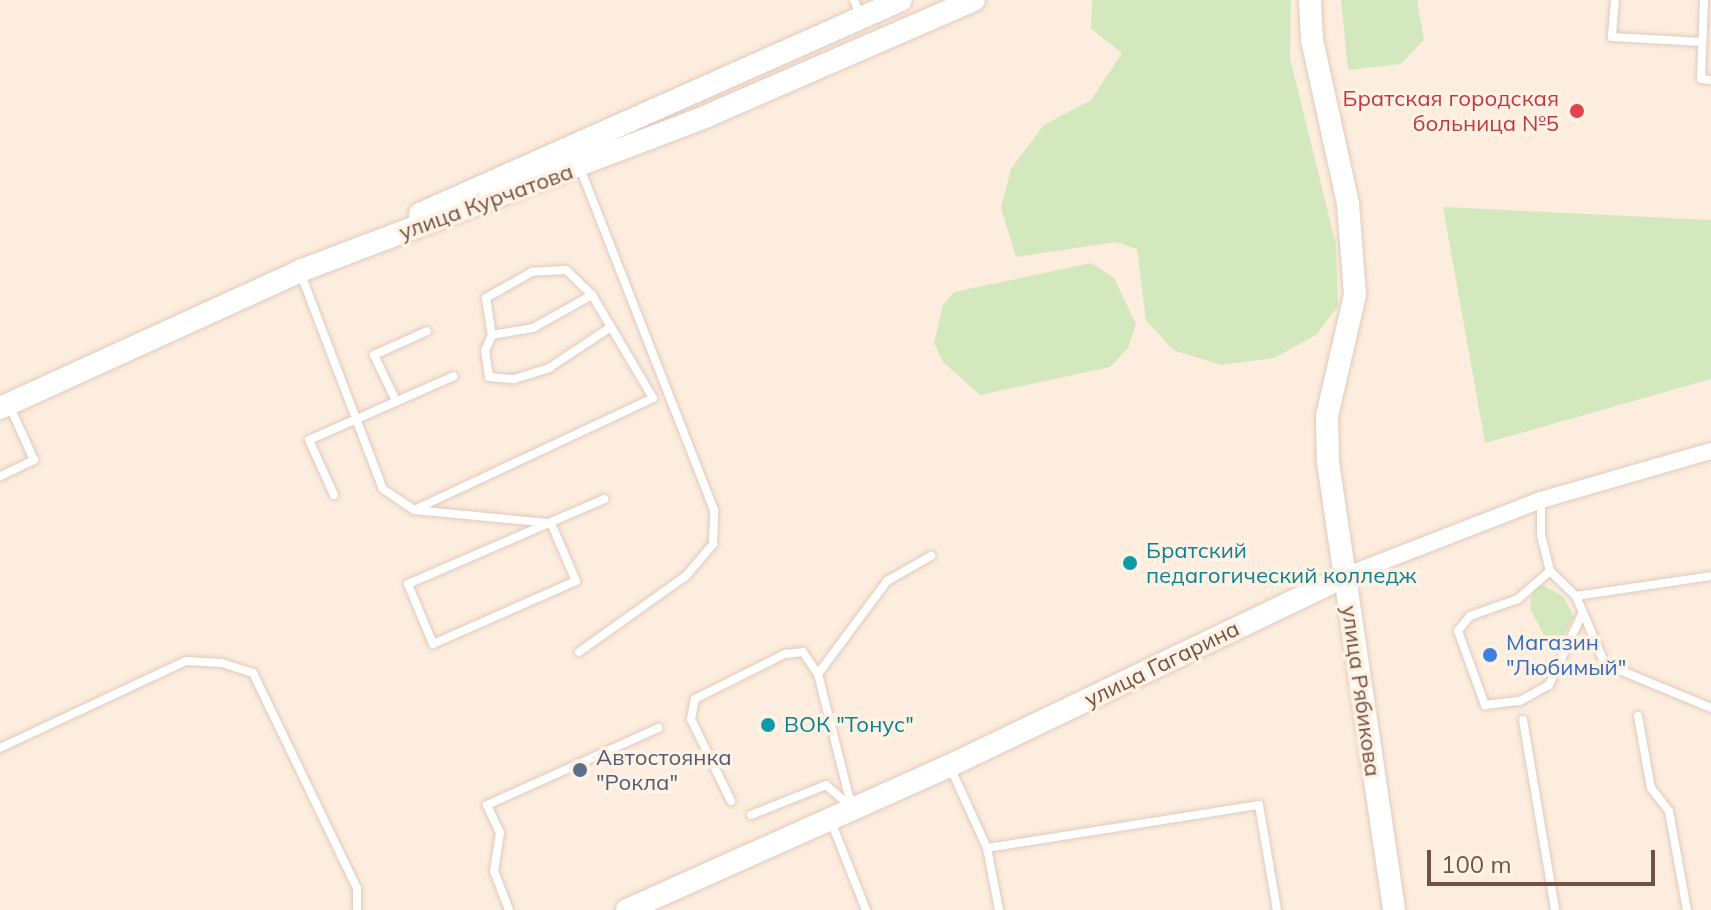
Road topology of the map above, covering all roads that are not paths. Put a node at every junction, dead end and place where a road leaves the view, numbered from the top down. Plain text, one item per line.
1 (901, 0) edge
2 (974, 0) edge
3 (1310, 0) edge
4 (1615, 0) edge
5 (1704, 0) edge
6 (858, 9) edge
7 (1702, 42) junction
8 (780, 54) junction
9 (1711, 80) edge
10 (792, 81) junction
11 (579, 168) junction
12 (300, 271) junction
13 (592, 295) junction
14 (611, 327) junction
15 (427, 331) dead end
16 (492, 335) junction
17 (454, 376) dead end
18 (396, 401) junction
19 (4, 406) edge
20 (355, 419) junction
21 (1711, 451) edge
22 (1, 476) edge
23 (334, 495) dead end
24 (604, 499) dead end
25 (1541, 500) junction
26 (414, 510) junction
27 (551, 523) junction
28 (931, 556) dead end
29 (1550, 571) junction
30 (1345, 576) junction
31 (1711, 576) edge
32 (1576, 596) junction
33 (1581, 616) junction
34 (579, 652) dead end
35 (818, 674) junction
36 (1711, 708) edge
37 (1638, 716) dead end
38 (1523, 720) dead end
39 (658, 728) dead end
40 (0, 748) edge
41 (949, 766) junction
42 (731, 801) dead end
43 (852, 809) junction
44 (751, 815) dead end
45 (830, 819) junction
46 (987, 848) junction
47 (357, 910) edge
48 (509, 910) edge
49 (627, 910) edge
50 (866, 910) edge
51 (999, 910) edge
52 (1277, 910) edge
53 (1394, 910) edge
54 (1555, 910) edge
55 (1687, 910) edge

1 - 6 main road
2 - 10 main road, улица Курчатова
3 - 30 main road, улица Рябикова
4 - 7 lane
5 - 7 lane
6 - 8 main road
7 - 9 lane
8 - 10 main road
8 - 12 main road
10 - 11 main road, улица Курчатова
11 - 12 main road, улица Курчатова
11 - 34 lane
12 - 19 main road, улица Курчатова
12 - 20 lane
13 - 14 lane
13 - 16 lane
13 - 16 lane
14 - 16 lane
14 - 26 lane
15 - 18 lane
17 - 18 lane
18 - 20 lane
19 - 22 lane
20 - 23 lane
20 - 26 lane
21 - 25 street, улица Гагарина
24 - 27 lane
25 - 29 lane
25 - 30 street, улица Гагарина
26 - 27 lane
27 - 27 lane
28 - 35 lane
29 - 32 lane
29 - 33 lane
30 - 41 main road, улица Гагарина
30 - 53 main road, улица Рябикова
31 - 32 lane
32 - 33 lane
33 - 36 lane
35 - 42 lane
35 - 43 lane
37 - 55 lane
38 - 54 lane
39 - 48 lane
40 - 47 lane
41 - 43 main road, улица Гагарина
41 - 46 lane
43 - 44 lane
43 - 45 main road, улица Гагарина
45 - 49 main road, улица Гагарина
45 - 50 lane
46 - 51 lane
46 - 52 lane

